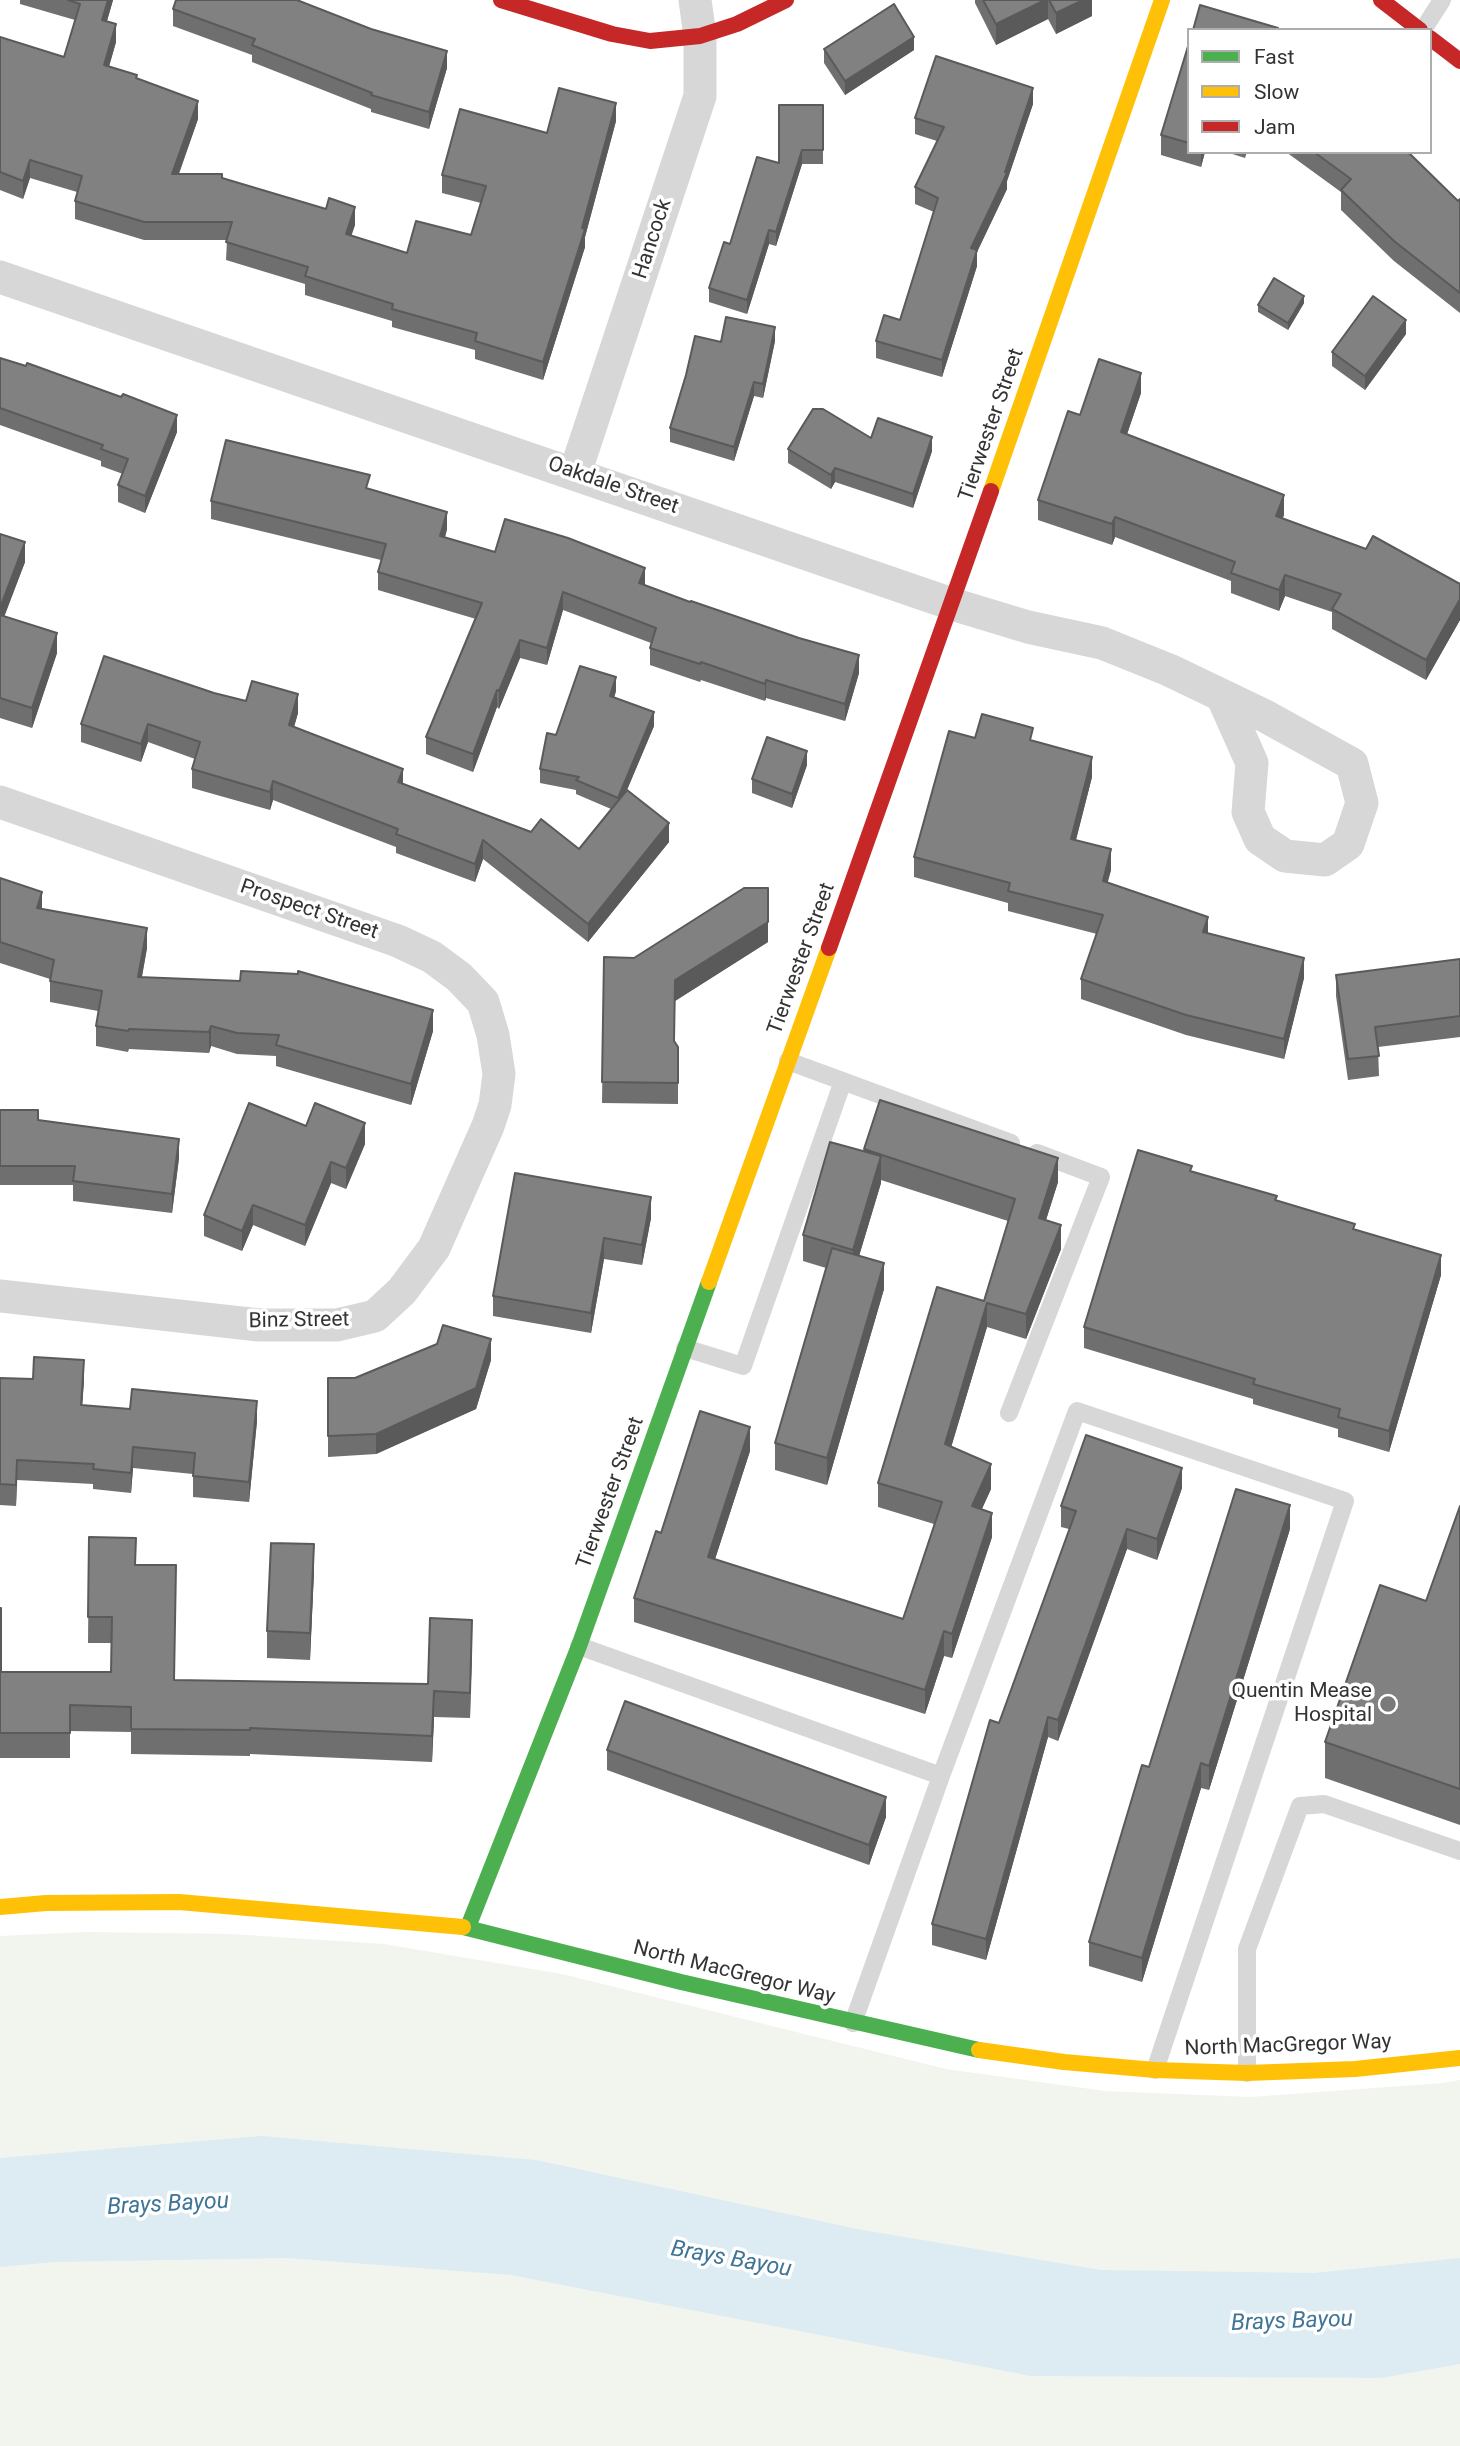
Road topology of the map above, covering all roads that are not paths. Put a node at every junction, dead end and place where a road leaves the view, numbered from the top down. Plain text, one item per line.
1 (501, 0) edge
2 (695, 0) edge
3 (786, 0) edge
4 (1162, 0) edge
5 (1381, 0) edge
6 (1442, 0) edge
7 (1418, 28) edge
8 (1422, 28) edge
9 (701, 36) junction
10 (1432, 40) edge
11 (1460, 61) edge
12 (0, 277) edge
13 (575, 473) junction
14 (952, 604) junction
15 (1223, 698) junction
16 (0, 802) edge
17 (788, 1061) junction
18 (844, 1081) junction
19 (488, 1126) joint
20 (0, 1296) edge
21 (685, 1348) junction
22 (1009, 1413) dead end
23 (579, 1646) junction
24 (941, 1776) junction
25 (1460, 1851) edge
26 (0, 1906) edge
27 (468, 1927) junction
28 (853, 2023) junction
29 (1460, 2058) edge
30 (1155, 2070) junction
31 (1247, 2073) junction

1 - 9 street
2 - 9 street, Hancock
3 - 9 street
4 - 14 street, Tierwester Street
5 - 7 street
6 - 8 lane
9 - 13 street, Hancock
10 - 11 street
12 - 13 street, Oakdale Street
13 - 14 street, Oakdale Street
14 - 15 street, Oakdale Street
14 - 17 street, Tierwester Street
15 - 15 street, Oakdale Street
16 - 19 street, Prospect Street
17 - 18 lane
17 - 21 street, Tierwester Street
18 - 21 lane
18 - 22 lane
19 - 20 street, Binz Street
21 - 23 street, Tierwester Street
23 - 24 lane
23 - 27 street, Tierwester Street
24 - 28 lane
24 - 30 lane
25 - 31 lane
26 - 27 street, North MacGregor Way
27 - 28 street, North MacGregor Way
28 - 30 street, North MacGregor Way
29 - 31 street, North MacGregor Way
30 - 31 street, North MacGregor Way

